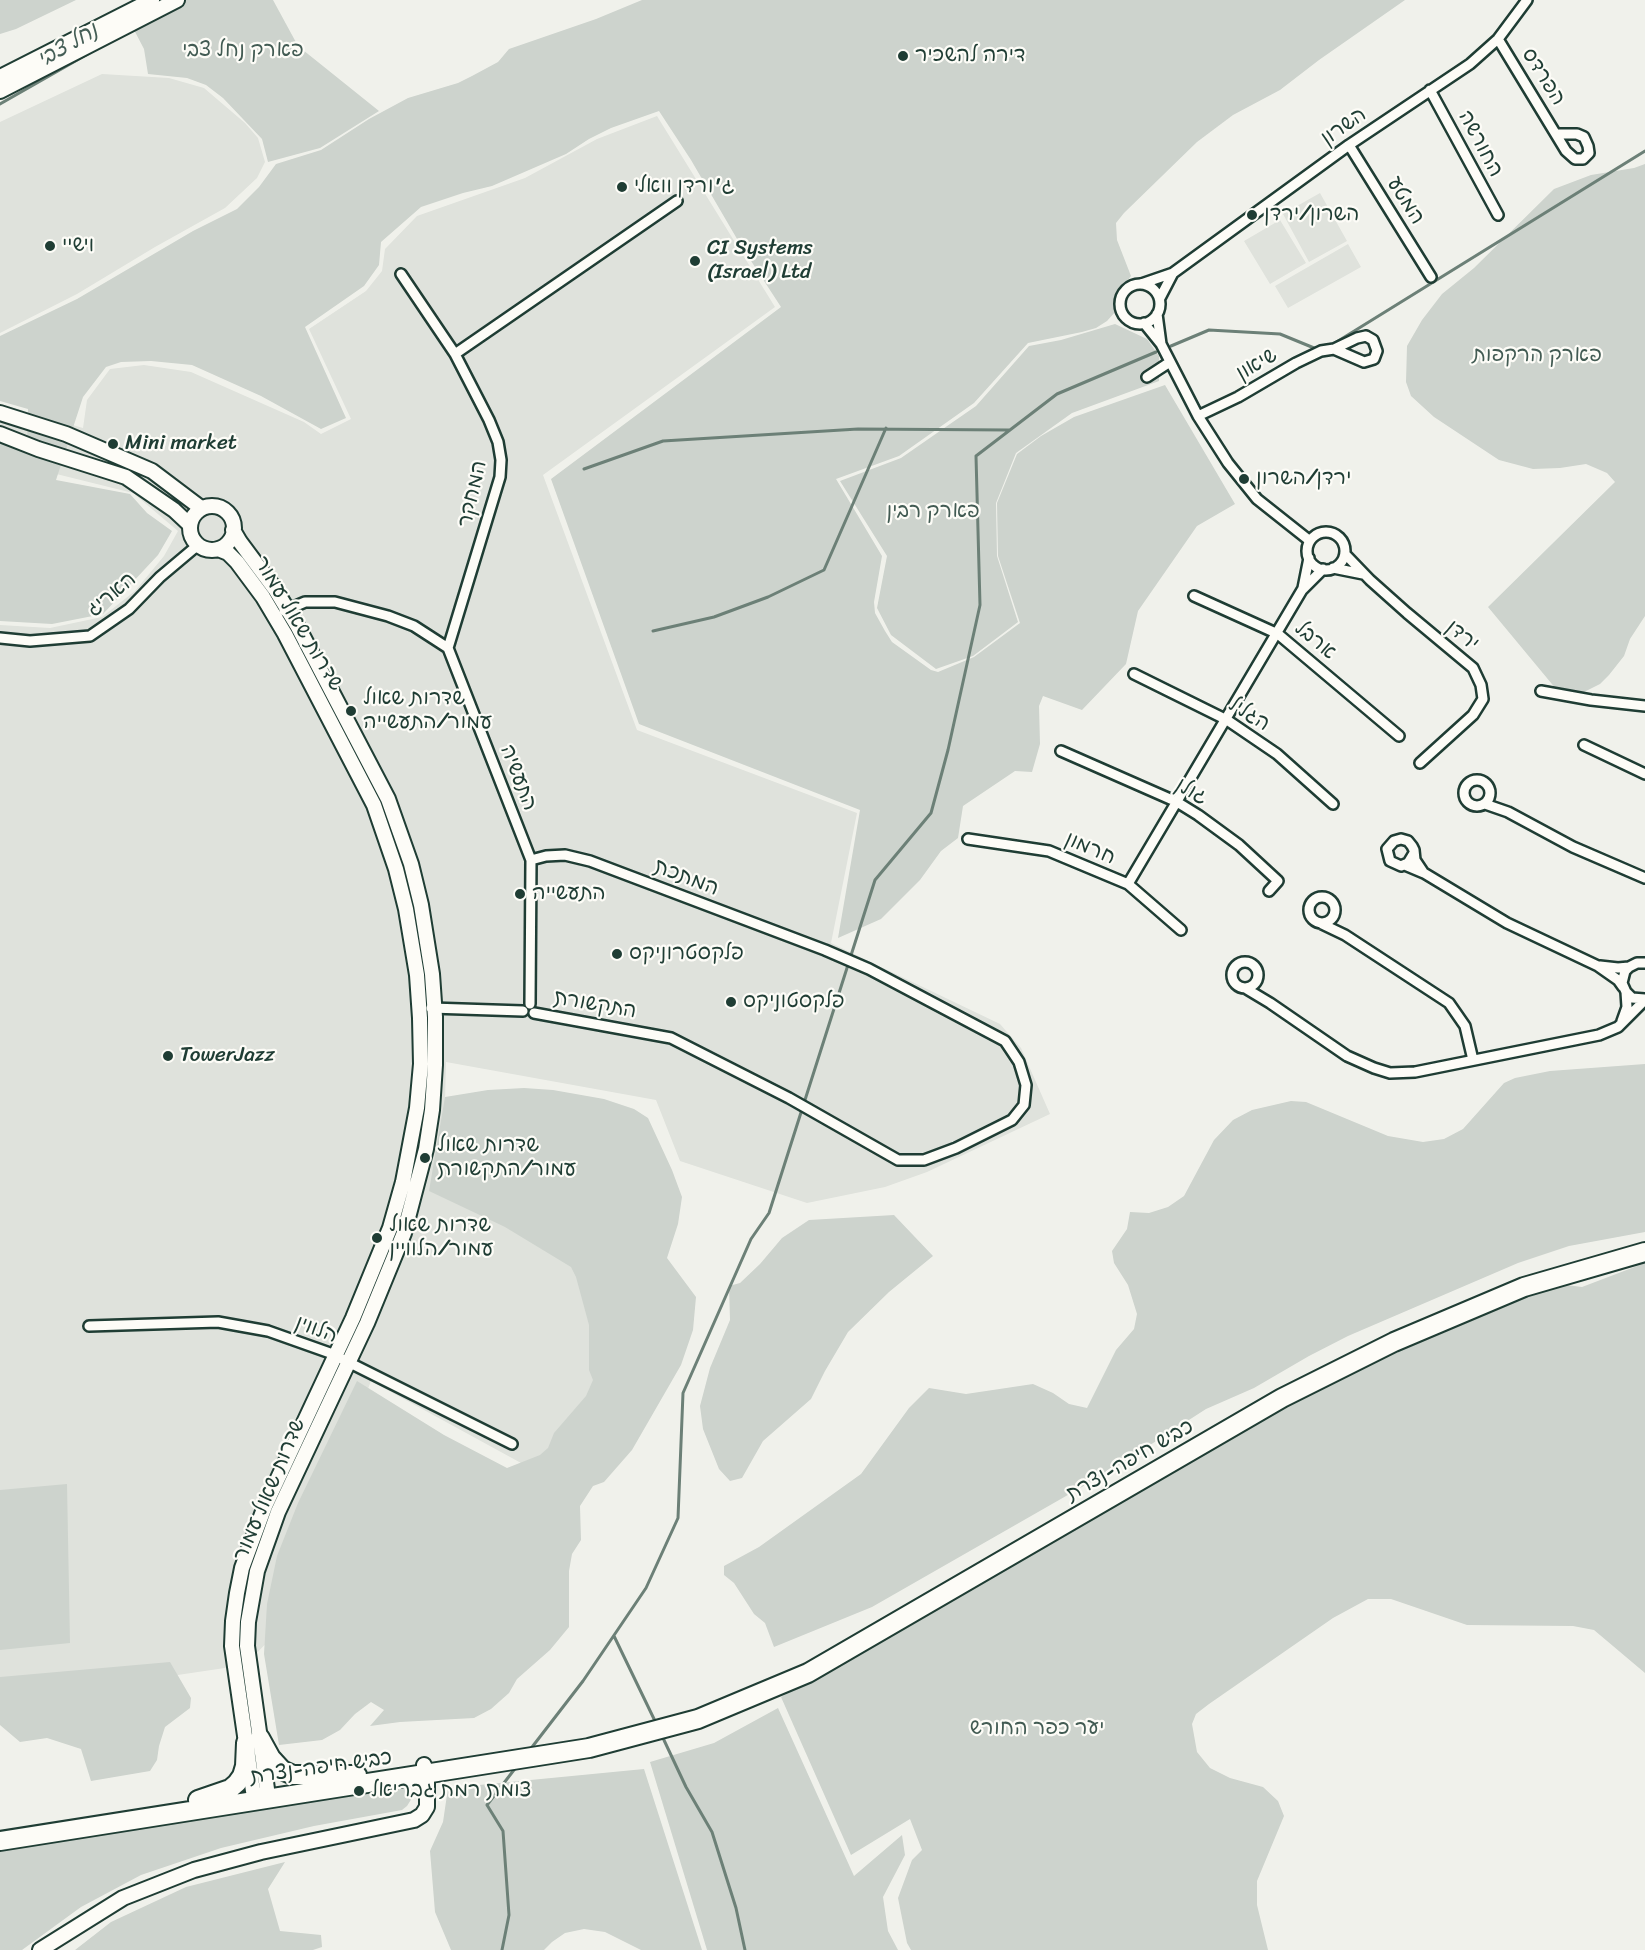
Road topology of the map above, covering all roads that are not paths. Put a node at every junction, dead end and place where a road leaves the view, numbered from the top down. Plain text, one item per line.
1 (152, 0) edge
2 (177, 0) edge
3 (1527, 0) edge
4 (1498, 39) junction
5 (0, 76) edge
6 (1430, 90) junction
7 (0, 91) edge
8 (1557, 135) dead end
9 (1348, 145) junction
10 (677, 201) dead end
11 (1498, 215) dead end
12 (1173, 273) junction
13 (401, 274) dead end
14 (1431, 277) dead end
15 (1141, 284) junction
16 (1160, 298) junction
17 (1157, 314) junction
18 (1144, 323) junction
19 (1161, 344) junction
20 (1334, 349) dead end
21 (455, 354) junction
22 (1170, 362) junction
23 (1147, 377) dead end
24 (0, 413) edge
25 (1198, 416) junction
26 (0, 434) edge
27 (201, 508) junction
28 (190, 525) junction
29 (234, 530) junction
30 (1310, 541) junction
31 (198, 545) junction
32 (218, 549) junction
33 (1345, 554) junction
34 (1309, 558) junction
35 (1333, 568) junction
36 (1323, 569) junction
37 (1363, 574) junction
38 (1302, 590) junction
39 (1194, 596) dead end
40 (287, 609) junction
41 (274, 616) junction
42 (1278, 634) junction
43 (0, 638) edge
44 (448, 648) junction
45 (1134, 674) dead end
46 (1541, 691) dead end
47 (1645, 706) edge
48 (1227, 720) junction
49 (1399, 736) dead end
50 (1584, 745) dead end
51 (1061, 751) dead end
52 (1420, 764) dead end
53 (1645, 774) edge
54 (1490, 790) junction
55 (1177, 802) junction
56 (1333, 804) dead end
57 (1485, 804) junction
58 (1508, 812) junction
59 (968, 839) dead end
60 (1414, 853) junction
61 (531, 860) junction
62 (1404, 865) junction
63 (1424, 873) junction
64 (1645, 878) edge
65 (1128, 884) junction
66 (1269, 891) dead end
67 (1335, 914) junction
68 (1322, 924) junction
69 (1181, 930) dead end
70 (1345, 935) junction
71 (1645, 953) edge
72 (1595, 964) junction
73 (1637, 964) edge
74 (1257, 980) junction
75 (1245, 988) junction
76 (1625, 989) junction
77 (1645, 1000) edge
78 (1270, 1003) junction
79 (435, 1008) junction
80 (420, 1009) junction
81 (529, 1009) junction
82 (1614, 1029) junction
83 (649, 1033) joint
84 (1473, 1060) junction
85 (1645, 1252) edge
86 (89, 1326) dead end
87 (335, 1355) junction
88 (349, 1362) junction
89 (512, 1443) dead end
90 (253, 1740) junction
91 (426, 1770) junction
92 (357, 1775) junction
93 (261, 1793) junction
94 (198, 1800) junction
95 (0, 1833) edge
96 (0, 1841) edge
97 (40, 1950) edge

1 - 5 street
2 - 7 street
3 - 4 street, השרון
4 - 6 street, השרון
4 - 8 street, הפרדס
6 - 9 street, השרון
6 - 11 street, החורשה
9 - 12 street, השרון
9 - 14 street, המטע
10 - 21 street
12 - 15 street, השרון
12 - 16 street, השרון
13 - 21 street, המחקר
15 - 16 street
15 - 18 street
16 - 17 street
17 - 18 street
17 - 19 street
18 - 19 street
19 - 22 street
20 - 25 street, שיאון
21 - 44 street, המחקר
22 - 23 street
22 - 25 street
24 - 27 street
25 - 30 street
26 - 28 street
27 - 28 street
27 - 29 street
28 - 31 street
29 - 32 street
29 - 40 street, שדרות שאול עמור
30 - 33 street
30 - 34 street
31 - 32 street
31 - 43 street, האריג
32 - 41 street, שדרות שאול עמור
33 - 35 street
33 - 37 street, ירדן
34 - 36 street
34 - 38 street
35 - 36 street
35 - 37 street
36 - 38 street
37 - 52 street, ירדן
38 - 42 street
39 - 42 street, ארבל
40 - 41 street
40 - 44 street
40 - 79 street, שדרות שאול עמור
41 - 80 street, שדרות שאול עמור
42 - 48 street
42 - 49 street, ארבל
44 - 61 street, התעשיה
45 - 48 street, הגליל
46 - 47 street
48 - 55 street
48 - 56 street, הגליל
50 - 53 street
51 - 55 street, גולן
54 - 57 street
54 - 57 street
54 - 58 street
55 - 65 street
55 - 66 street, גולן
57 - 58 street
58 - 64 street
59 - 65 street, חרמון
60 - 62 street
60 - 62 street
60 - 63 street
61 - 81 street, התעשיה
61 - 83 street, המתכת
62 - 63 street
63 - 72 street
65 - 69 street, חרמון
67 - 68 street
67 - 68 street
67 - 70 street
68 - 70 street
70 - 84 street
71 - 73 street
72 - 73 street
72 - 76 street
73 - 76 street
74 - 75 street
74 - 75 street
74 - 78 street
75 - 78 street
76 - 77 street
76 - 82 street
77 - 82 street
78 - 84 street
79 - 80 street, התקשורת
79 - 81 street, התקשורת
79 - 88 street, שדרות שאול עמור
80 - 87 street, שדרות שאול עמור
81 - 83 street, התקשורת
82 - 84 street
85 - 91 highway, כביש חיפה-נצרת
86 - 87 street, הלווין
87 - 88 street, הלווין
87 - 90 street, שדרות שאול עמור
88 - 89 street, הלווין
88 - 90 street, שדרות שאול עמור
90 - 92 highway
90 - 93 street, שדרות שאול עמור
90 - 94 highway
91 - 92 highway, כביש חיפה-נצרת
91 - 93 highway, כביש חיפה-נצרת
91 - 97 street
92 - 93 highway, כביש חיפה-נצרת
93 - 94 highway, כביש חיפה-נצרת
93 - 96 highway, כביש חיפה-נצרת
94 - 95 highway, כביש חיפה-נצרת

